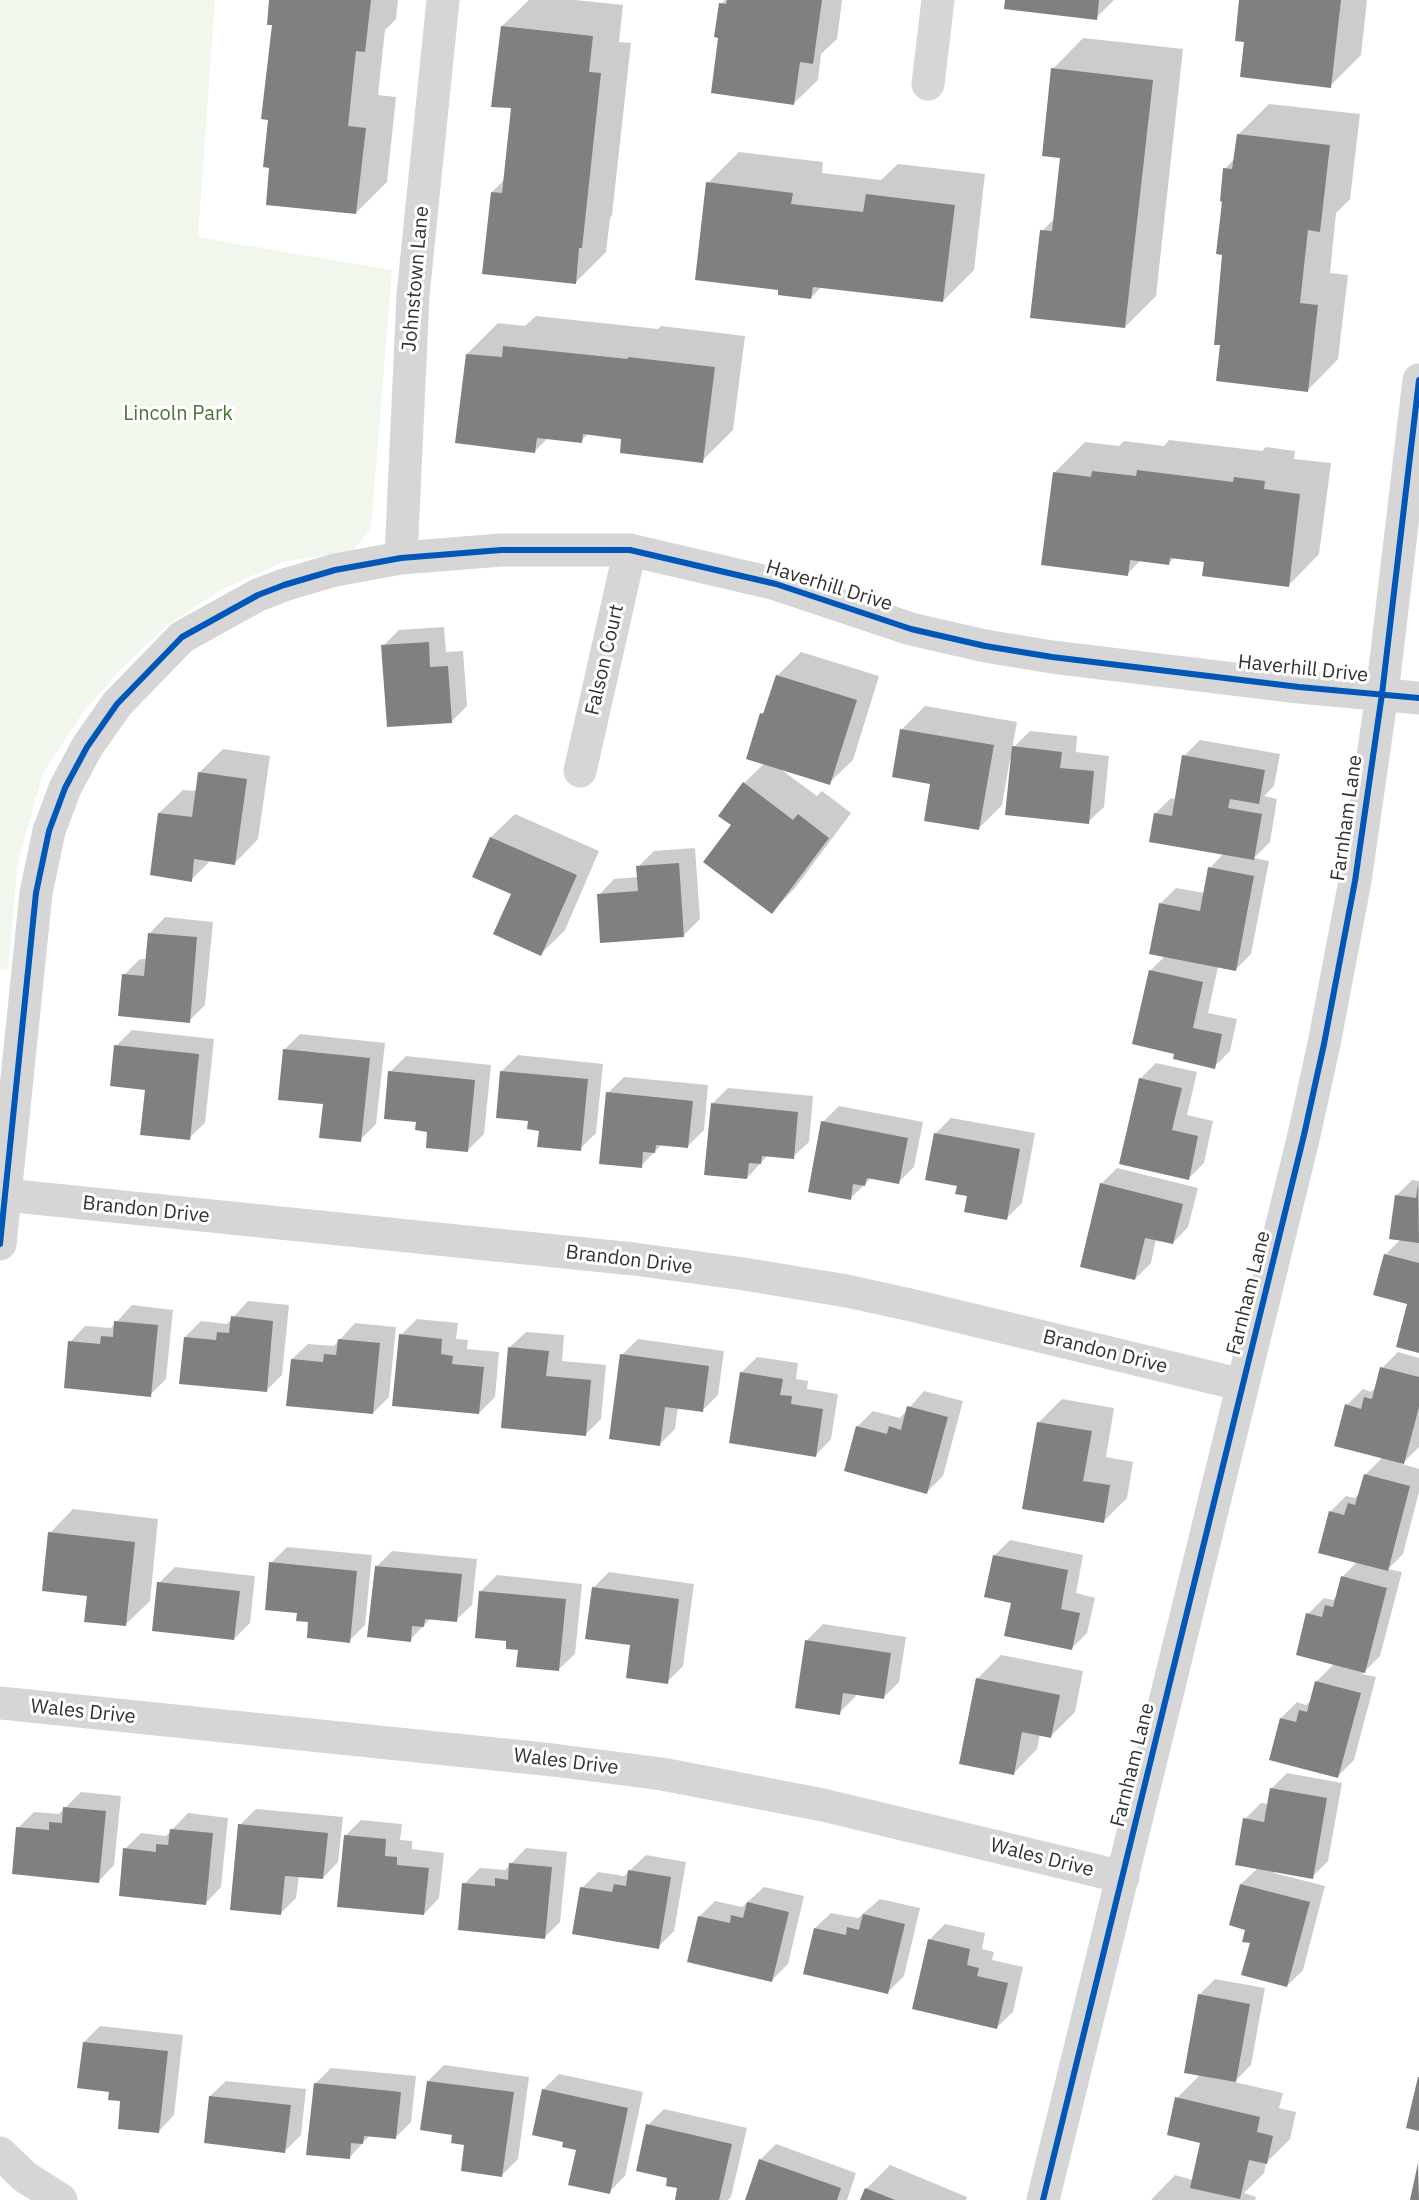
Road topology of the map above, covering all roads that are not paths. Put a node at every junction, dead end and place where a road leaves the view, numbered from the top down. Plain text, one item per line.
1 (443, 0) edge
2 (938, 0) edge
3 (928, 84) dead end
4 (1419, 380) edge
5 (630, 550) junction
6 (401, 558) junction
7 (1382, 694) junction
8 (1419, 698) edge
9 (580, 771) dead end
10 (5, 1195) junction
11 (0, 1244) edge
12 (1243, 1386) junction
13 (0, 1703) edge
14 (1123, 1877) junction
15 (0, 2153) edge
16 (61, 2200) edge
17 (1042, 2200) edge

1 - 6 street, Johnstown Lane
2 - 3 street
4 - 7 street, Farnham Lane
5 - 6 street, Haverhill Drive
5 - 7 street, Haverhill Drive
5 - 9 street, Falson Court
6 - 10 street, Haverhill Drive
7 - 8 street, Haverhill Drive
7 - 12 street, Farnham Lane
10 - 11 street, Haverhill Drive
10 - 12 street, Brandon Drive
12 - 14 street, Farnham Lane
13 - 14 street, Wales Drive
14 - 17 street, Farnham Lane
15 - 16 street

